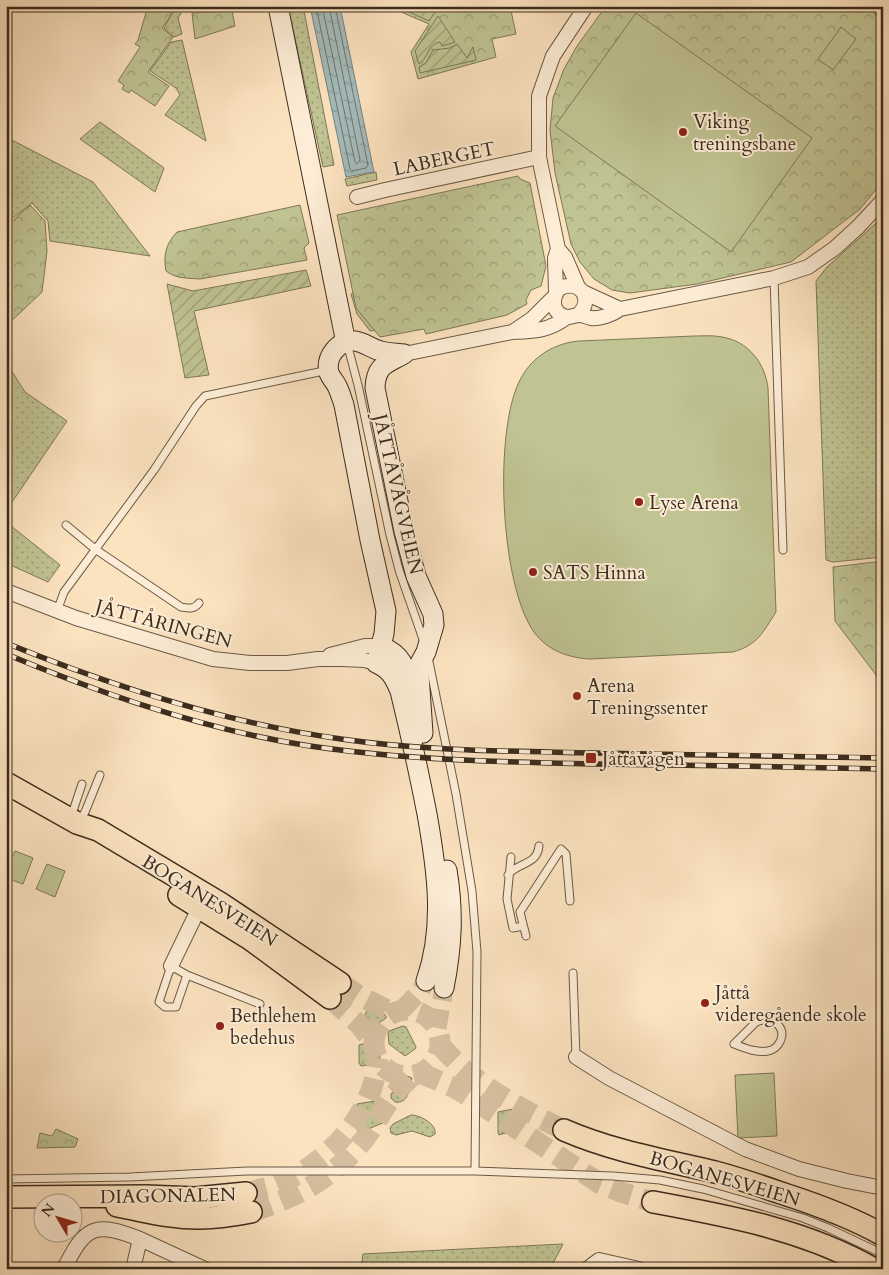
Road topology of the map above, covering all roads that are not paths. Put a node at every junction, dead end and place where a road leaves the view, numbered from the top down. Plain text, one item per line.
1 (278, 6) edge
2 (586, 6) edge
3 (539, 158) junction
4 (357, 197) dead end
5 (883, 200) edge
6 (558, 249) junction
7 (774, 278) junction
8 (580, 290) junction
9 (555, 295) junction
10 (620, 309) junction
11 (573, 316) junction
12 (512, 332) junction
13 (346, 342) junction
14 (404, 354) junction
15 (319, 372) dead end
16 (66, 525) dead end
17 (95, 549) junction
18 (783, 550) dead end
19 (6, 591) edge
20 (199, 603) dead end
21 (57, 611) junction
22 (426, 652) junction
23 (378, 654) junction
24 (423, 733) junction
25 (100, 775) dead end
26 (6, 783) edge
27 (82, 784) dead end
28 (74, 821) junction
29 (539, 846) dead end
30 (523, 864) junction
31 (508, 875) junction
32 (570, 901) dead end
33 (199, 908) junction
34 (523, 926) junction
35 (526, 936) dead end
36 (171, 966) junction
37 (573, 973) dead end
38 (187, 975) junction
39 (426, 981) tunnel mouth
40 (444, 988) tunnel mouth
41 (260, 1004) dead end
42 (734, 1044) joint
43 (576, 1058) joint
44 (564, 1130) tunnel mouth
45 (475, 1171) junction
46 (6, 1179) edge
47 (883, 1188) edge
48 (6, 1197) edge
49 (653, 1202) tunnel mouth
50 (248, 1203) tunnel mouth
51 (883, 1235) edge
52 (140, 1239) junction
53 (883, 1254) edge
54 (64, 1269) edge
55 (133, 1269) edge
56 (205, 1269) edge
57 (587, 1269) edge
58 (639, 1269) edge
59 (874, 1269) edge

1 - 13 street
2 - 3 street
3 - 4 street, LABERGET
3 - 6 street
5 - 7 street
6 - 8 street
6 - 9 street
7 - 10 street
7 - 18 lane
8 - 9 street
8 - 10 street
8 - 11 street
9 - 11 street
9 - 12 street
10 - 11 street
11 - 12 street
12 - 14 street
13 - 14 street
13 - 22 lane
13 - 23 street, JÅTTÅVÅGVEIEN
14 - 22 street, JÅTTÅVÅGVEIEN
15 - 17 lane
16 - 17 lane
17 - 20 lane
17 - 21 lane
19 - 21 street, JÅTTÅRINGEN
21 - 23 street, JÅTTÅRINGEN
22 - 24 street, JÅTTÅVÅGVEIEN
22 - 45 lane
23 - 24 street, JÅTTÅVÅGVEIEN
23 - 39 street
24 - 40 street, JÅTTÅVÅGVEIEN
25 - 28 lane
26 - 28 main road, BOGANESVEIEN
27 - 28 lane
28 - 33 main road, BOGANESVEIEN
28 - 33 main road, BOGANESVEIEN
29 - 30 lane
30 - 31 lane
30 - 31 lane
31 - 34 lane
32 - 34 lane
33 - 36 street
34 - 35 lane
36 - 38 lane
36 - 38 lane
37 - 43 lane
38 - 41 lane
42 - 42 lane
43 - 47 street
44 - 51 main road, BOGANESVEIEN
45 - 46 lane
45 - 53 lane
48 - 50 main road, DIAGONALEN
49 - 59 main road, BOGANESVEIEN
52 - 54 street
52 - 55 street
52 - 56 street
57 - 58 street

